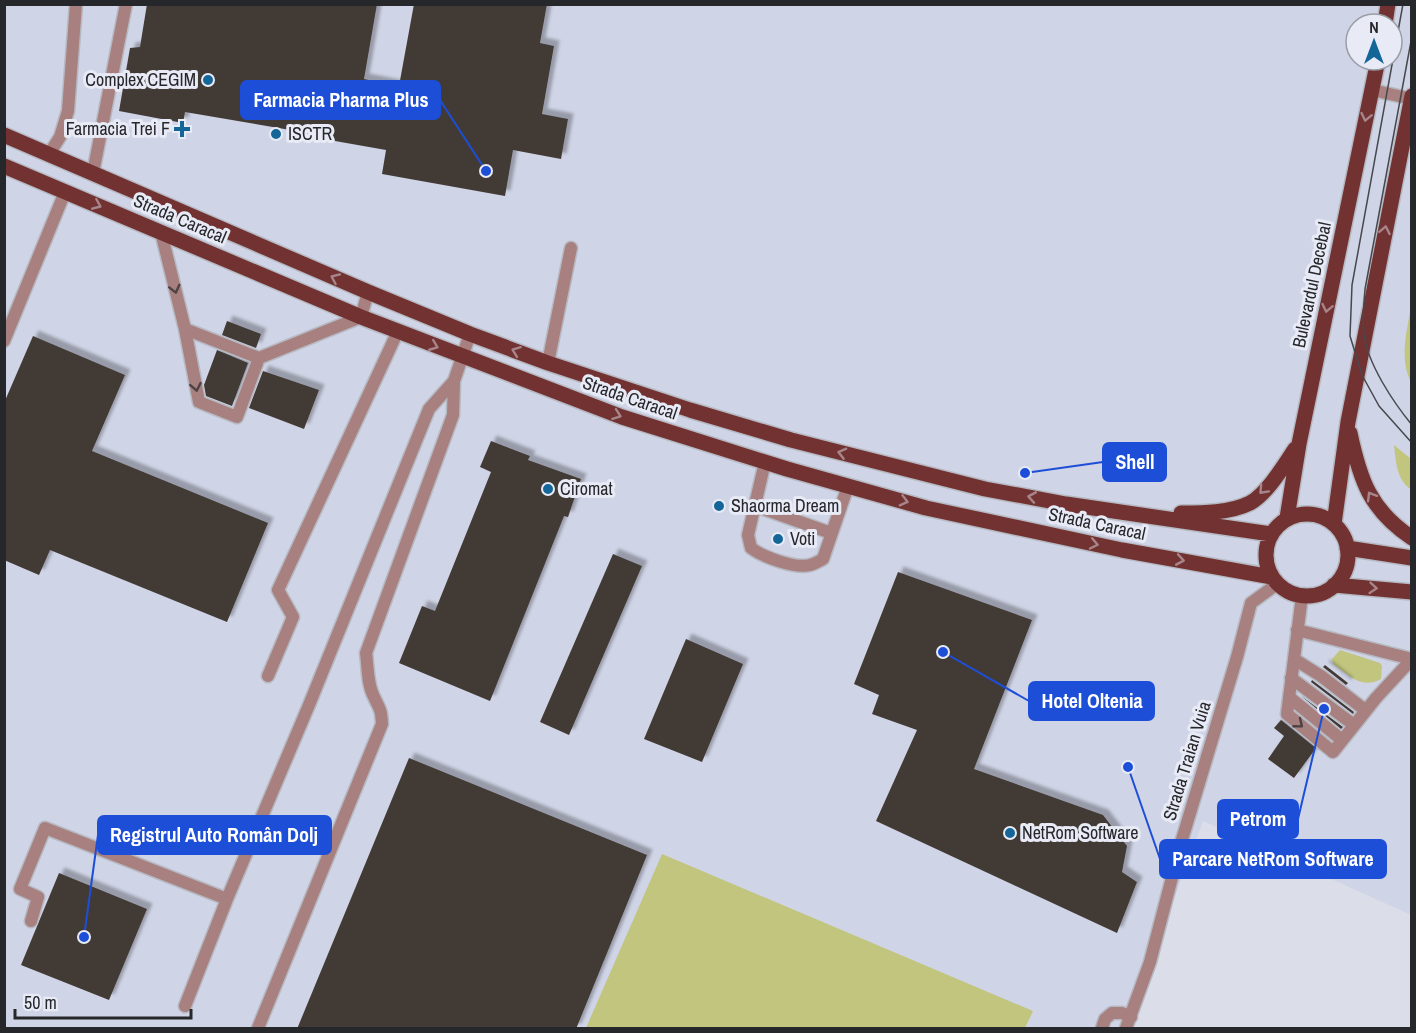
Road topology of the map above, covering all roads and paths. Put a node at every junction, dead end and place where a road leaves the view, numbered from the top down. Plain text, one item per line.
1 (76, 4) edge
2 (126, 4) edge
3 (1376, 72) edge
4 (1372, 90) junction
5 (1411, 98) edge
6 (4, 135) edge
7 (49, 154) junction
8 (4, 166) edge
9 (93, 173) junction
10 (64, 192) junction
11 (161, 232) junction
12 (571, 248) dead end
13 (368, 292) junction
14 (361, 317) junction
15 (185, 329) junction
16 (398, 332) junction
17 (470, 334) junction
18 (4, 341) edge
19 (462, 357) junction
20 (259, 358) junction
21 (548, 363) junction
22 (454, 381) junction
23 (1348, 422) junction
24 (1299, 444) junction
25 (765, 462) junction
26 (848, 486) junction
27 (755, 506) junction
28 (1131, 513) junction
29 (1287, 518) junction
30 (1334, 524) junction
31 (831, 533) junction
32 (1271, 534) junction
33 (1412, 538) edge
34 (1347, 548) junction
35 (1412, 558) edge
36 (1274, 580) junction
37 (1334, 585) junction
38 (1412, 592) edge
39 (1302, 596) junction
40 (1297, 630) junction
41 (1294, 659) junction
42 (1411, 659) edge
43 (268, 676) dead end
44 (1292, 678) junction
45 (1365, 710) junction
46 (1354, 724) junction
47 (226, 899) junction
48 (31, 921) dead end
49 (185, 1006) dead end
50 (1129, 1023) edge
51 (258, 1029) edge
52 (1102, 1029) edge

1 - 7 street
2 - 9 street
3 - 4 main road, Bulevardul Decebal
4 - 5 street
4 -> 24 main road, Bulevardul Decebal
23 -> 5 main road
6 - 7 main road, Strada Caracal
7 - 9 main road, Strada Caracal
8 - 10 main road, Strada Caracal
13 -> 9 main road, Strada Caracal
10 -> 11 main road, Strada Caracal
10 - 18 street
11 - 14 main road, Strada Caracal
11 -> 15 street
12 - 21 street
13 - 14 street
13 - 17 main road, Strada Caracal
14 - 16 main road, Strada Caracal
14 - 20 street
15 - 20 street
15 -> 20 street
16 -> 19 main road, Strada Caracal
16 - 43 street
17 - 19 street
21 -> 17 main road, Strada Caracal
19 - 22 street
19 -> 25 main road, Strada Caracal
28 -> 21 main road, Strada Caracal
22 - 47 street
22 - 51 street
23 - 30 main road
33 -> 23 main road
24 -> 28 main road
24 - 29 main road, Bulevardul Decebal
25 - 26 main road, Strada Caracal
25 - 27 street
26 - 31 street
26 -> 36 main road, Strada Caracal
27 - 31 street
27 - 31 street
28 - 32 main road, Strada Caracal
29 - 30 main road
29 - 32 main road
30 - 34 main road
32 - 36 main road
34 - 35 main road
34 - 37 main road
36 - 39 main road
36 - 50 street, Strada Traian Vuia
37 -> 38 main road
37 - 39 main road
39 - 40 street
40 - 41 street
40 - 42 street
41 - 44 street
41 - 45 street
42 - 45 street
44 - 46 street
44 -> 46 street
45 - 46 street
47 - 48 street
47 - 49 street
50 - 52 street

